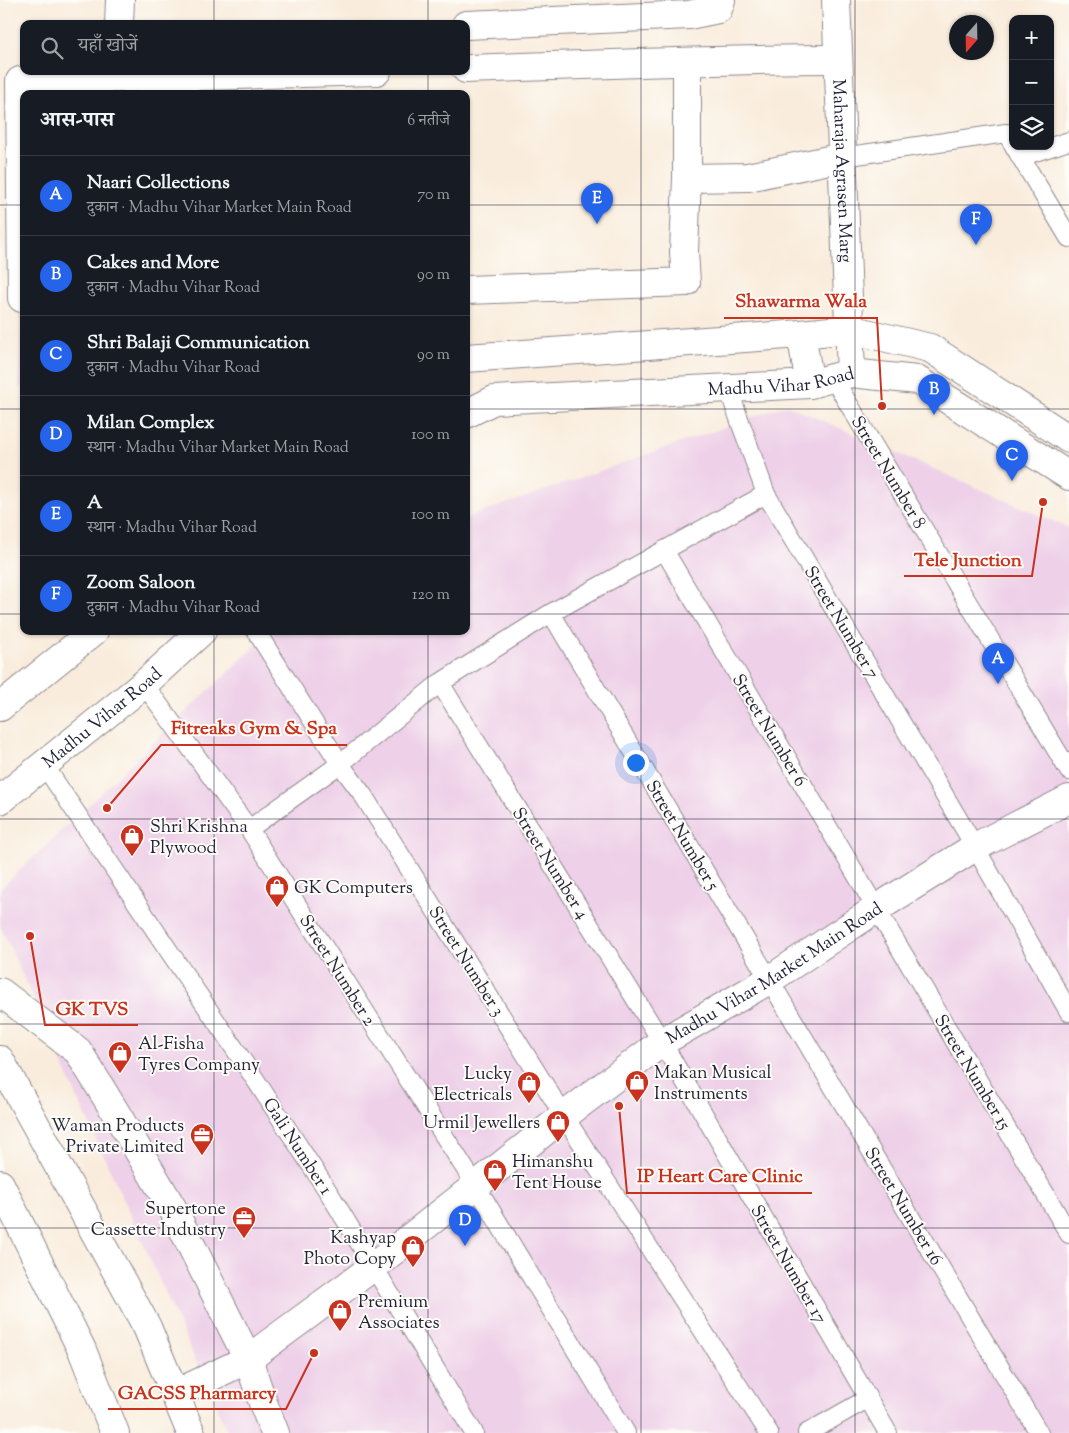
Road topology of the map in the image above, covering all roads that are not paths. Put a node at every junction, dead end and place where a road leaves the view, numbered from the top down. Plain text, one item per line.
1 (120, 0) edge
2 (721, 0) edge
3 (836, 0) edge
4 (120, 20) edge
5 (470, 25) edge
6 (838, 59) junction
7 (687, 63) junction
8 (470, 69) edge
9 (235, 75) edge
10 (20, 90) edge
11 (1009, 138) edge
12 (1069, 141) edge
13 (1054, 143) edge
14 (1017, 150) edge
15 (843, 157) junction
16 (687, 178) junction
17 (1069, 238) edge
18 (470, 290) edge
19 (849, 328) junction
20 (801, 334) junction
21 (470, 358) edge
22 (831, 378) junction
23 (728, 388) junction
24 (470, 412) edge
25 (1069, 438) edge
26 (1069, 476) edge
27 (766, 494) junction
28 (664, 550) junction
29 (551, 613) junction
30 (89, 635) edge
31 (198, 635) edge
32 (259, 635) edge
33 (440, 683) junction
34 (144, 684) junction
35 (0, 707) edge
36 (340, 764) junction
37 (44, 766) junction
38 (1069, 771) edge
39 (1069, 799) edge
40 (0, 800) edge
41 (249, 829) junction
42 (975, 847) junction
43 (876, 909) junction
44 (769, 980) junction
45 (0, 992) edge
46 (1069, 1012) edge
47 (662, 1042) junction
48 (0, 1060) edge
49 (564, 1116) junction
50 (0, 1184) edge
51 (476, 1186) junction
52 (1069, 1234) edge
53 (374, 1267) junction
54 (248, 1359) junction
55 (175, 1394) junction
56 (867, 1399) junction
57 (115, 1433) edge
58 (191, 1433) edge
59 (274, 1433) edge
60 (474, 1433) edge
61 (626, 1433) edge
62 (769, 1433) edge
63 (807, 1433) edge
64 (888, 1433) edge
65 (1039, 1433) edge

1 - 4 street
2 - 5 street
3 - 6 street, Maharaja Agrasen Marg
6 - 7 street
6 - 15 street, Maharaja Agrasen Marg
7 - 8 street
7 - 16 street
9 - 10 street
11 - 15 lane
12 - 13 lane
14 - 17 lane
15 - 16 street
15 - 19 street, Maharaja Agrasen Marg
16 - 18 street
19 - 20 street
19 - 22 street, Maharaja Agrasen Marg
19 - 25 street
20 - 21 street
20 - 22 street
22 - 23 street, Madhu Vihar Road
22 - 26 street, Madhu Vihar Road
22 - 38 lane, Street Number 8
23 - 24 street, Madhu Vihar Road
23 - 27 lane, Street Number 7
27 - 28 lane
27 - 42 lane, Street Number 7
28 - 29 lane
28 - 43 lane, Street Number 6
29 - 33 lane
29 - 44 lane, Street Number 5
30 - 35 street
31 - 34 street, Madhu Vihar Road
32 - 36 lane, Street Number 3
33 - 36 lane
33 - 47 lane, Street Number 4
34 - 37 street, Madhu Vihar Road
34 - 41 lane, Street Number 2
36 - 41 lane
36 - 49 lane, Street Number 3
37 - 40 street, Madhu Vihar Road
37 - 53 lane, Gali Number 1
39 - 42 street, Madhu Vihar Market Main Road
41 - 51 lane, Street Number 2
42 - 43 street, Madhu Vihar Market Main Road
42 - 46 lane, Street Number 7
43 - 44 street, Madhu Vihar Market Main Road
43 - 52 lane, Street Number 15
44 - 47 street, Madhu Vihar Market Main Road
44 - 65 lane, Street Number 16
45 - 54 street
47 - 49 street, Madhu Vihar Market Main Road
47 - 56 lane, Street Number 17
48 - 55 street
49 - 51 street, Madhu Vihar Market Main Road
49 - 62 lane, Street Number 3
50 - 57 street
51 - 53 street, Madhu Vihar Market Main Road
51 - 61 lane, Street Number 2
53 - 54 street, Madhu Vihar Market Main Road
53 - 60 lane, Gali Number 1
54 - 55 street, Madhu Vihar Market Main Road
54 - 59 street
55 - 58 street
56 - 63 lane
56 - 64 lane, Street Number 17

